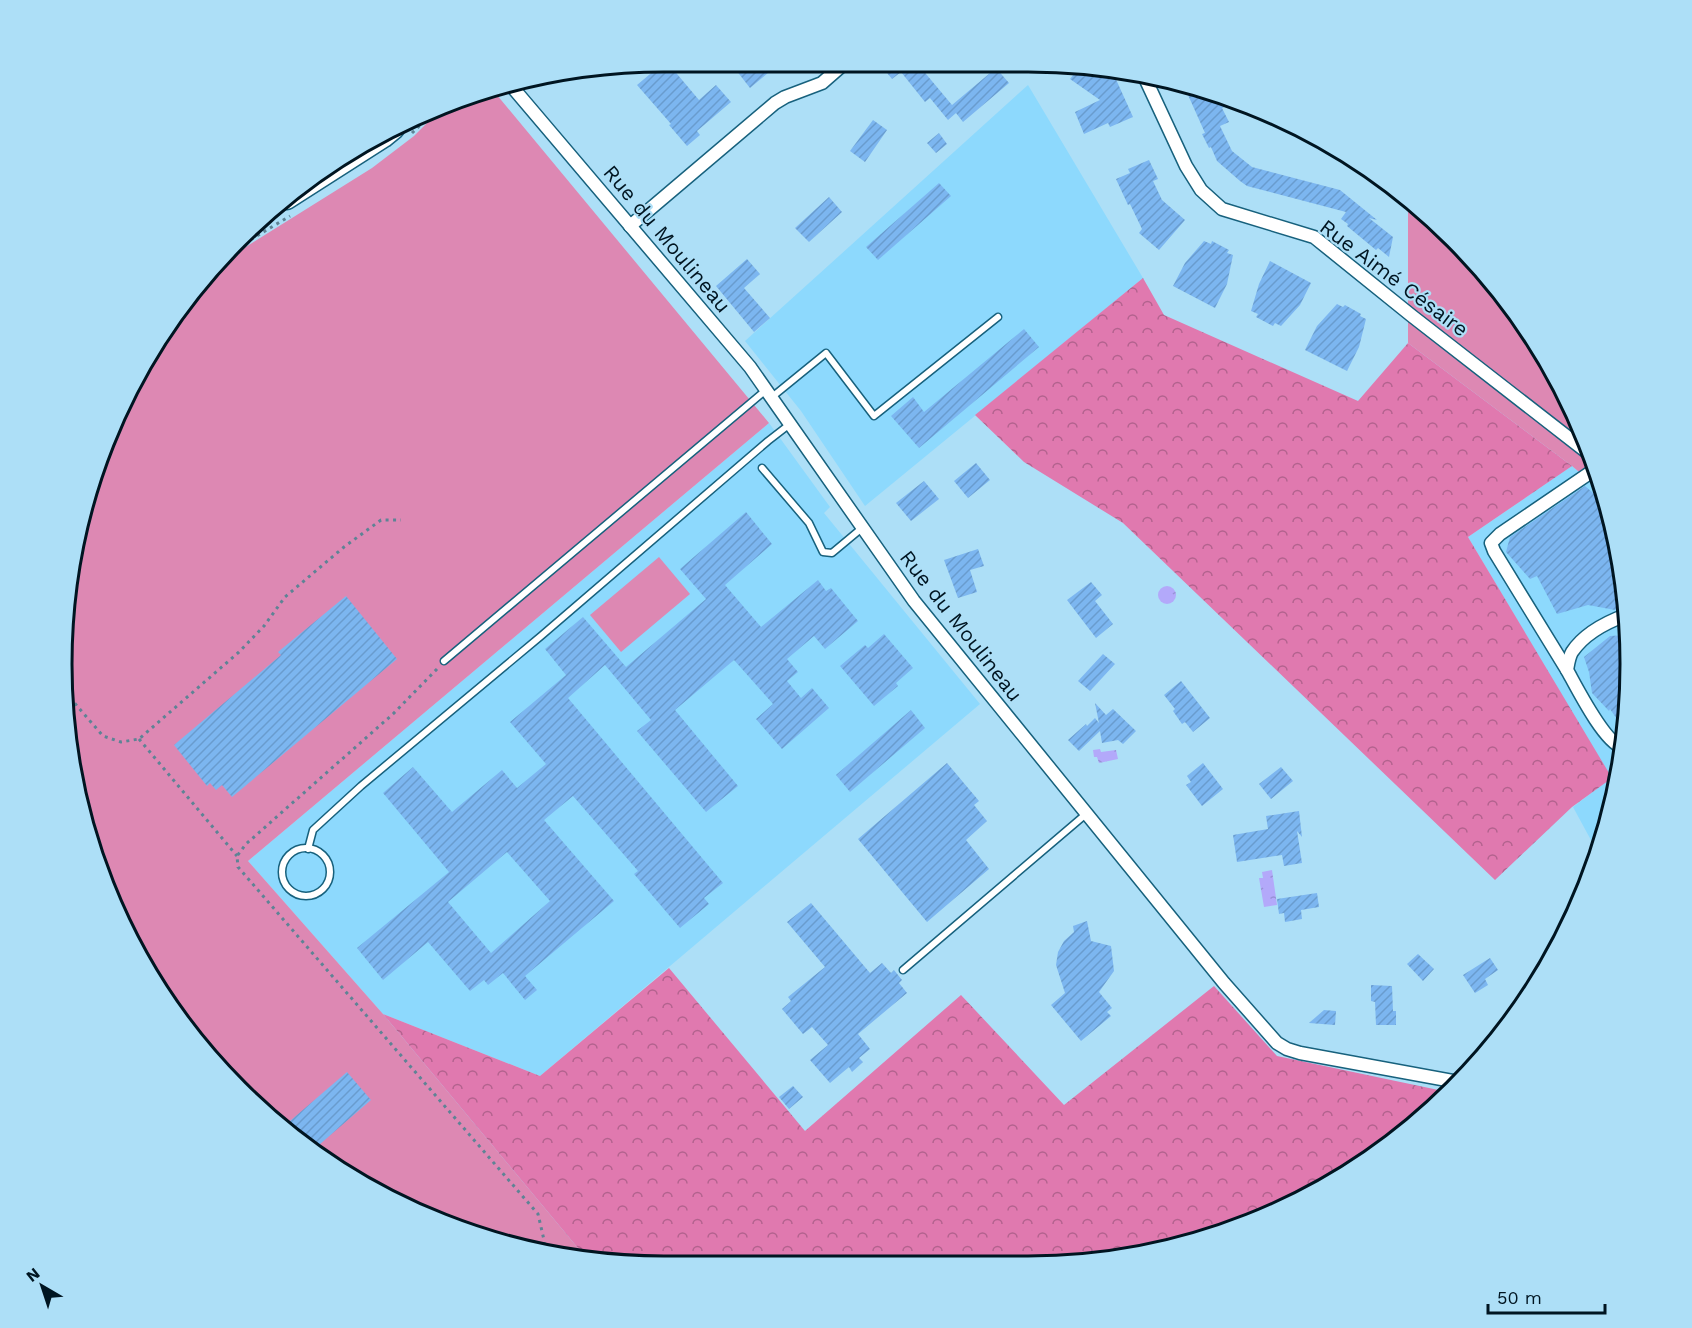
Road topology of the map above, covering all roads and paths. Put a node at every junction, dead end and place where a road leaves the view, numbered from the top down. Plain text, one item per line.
1 (835, 72) edge
2 (1148, 84) edge
3 (520, 90) edge
4 (630, 226) junction
5 (998, 317) dead end
6 (769, 394) junction
7 (791, 424) junction
8 (1578, 445) edge
9 (762, 468) dead end
10 (1589, 474) edge
11 (401, 520) dead end
12 (862, 527) junction
13 (1618, 618) edge
14 (444, 661) joint
15 (1566, 670) junction
16 (73, 701) edge
17 (139, 739) junction
18 (1615, 744) edge
19 (1086, 814) junction
20 (308, 849) junction
21 (237, 856) junction
22 (903, 970) dead end
23 (1449, 1080) edge
24 (544, 1244) edge

1 - 4 street
2 - 8 street, Rue Aimé Césaire
3 - 4 street, Rue du Moulineau
4 - 6 street, Rue du Moulineau
5 - 6 lane
6 - 7 street, Rue du Moulineau
6 - 14 lane
7 - 12 street, Rue du Moulineau
7 - 20 lane
9 - 12 lane
10 - 15 street
11 - 17 path
12 - 19 street, Rue du Moulineau
13 - 15 street
14 - 21 path
15 - 18 street
16 - 17 path
17 - 21 path
19 - 22 lane
19 - 23 street, Rue du Moulineau
20 - 20 lane
21 - 24 path

